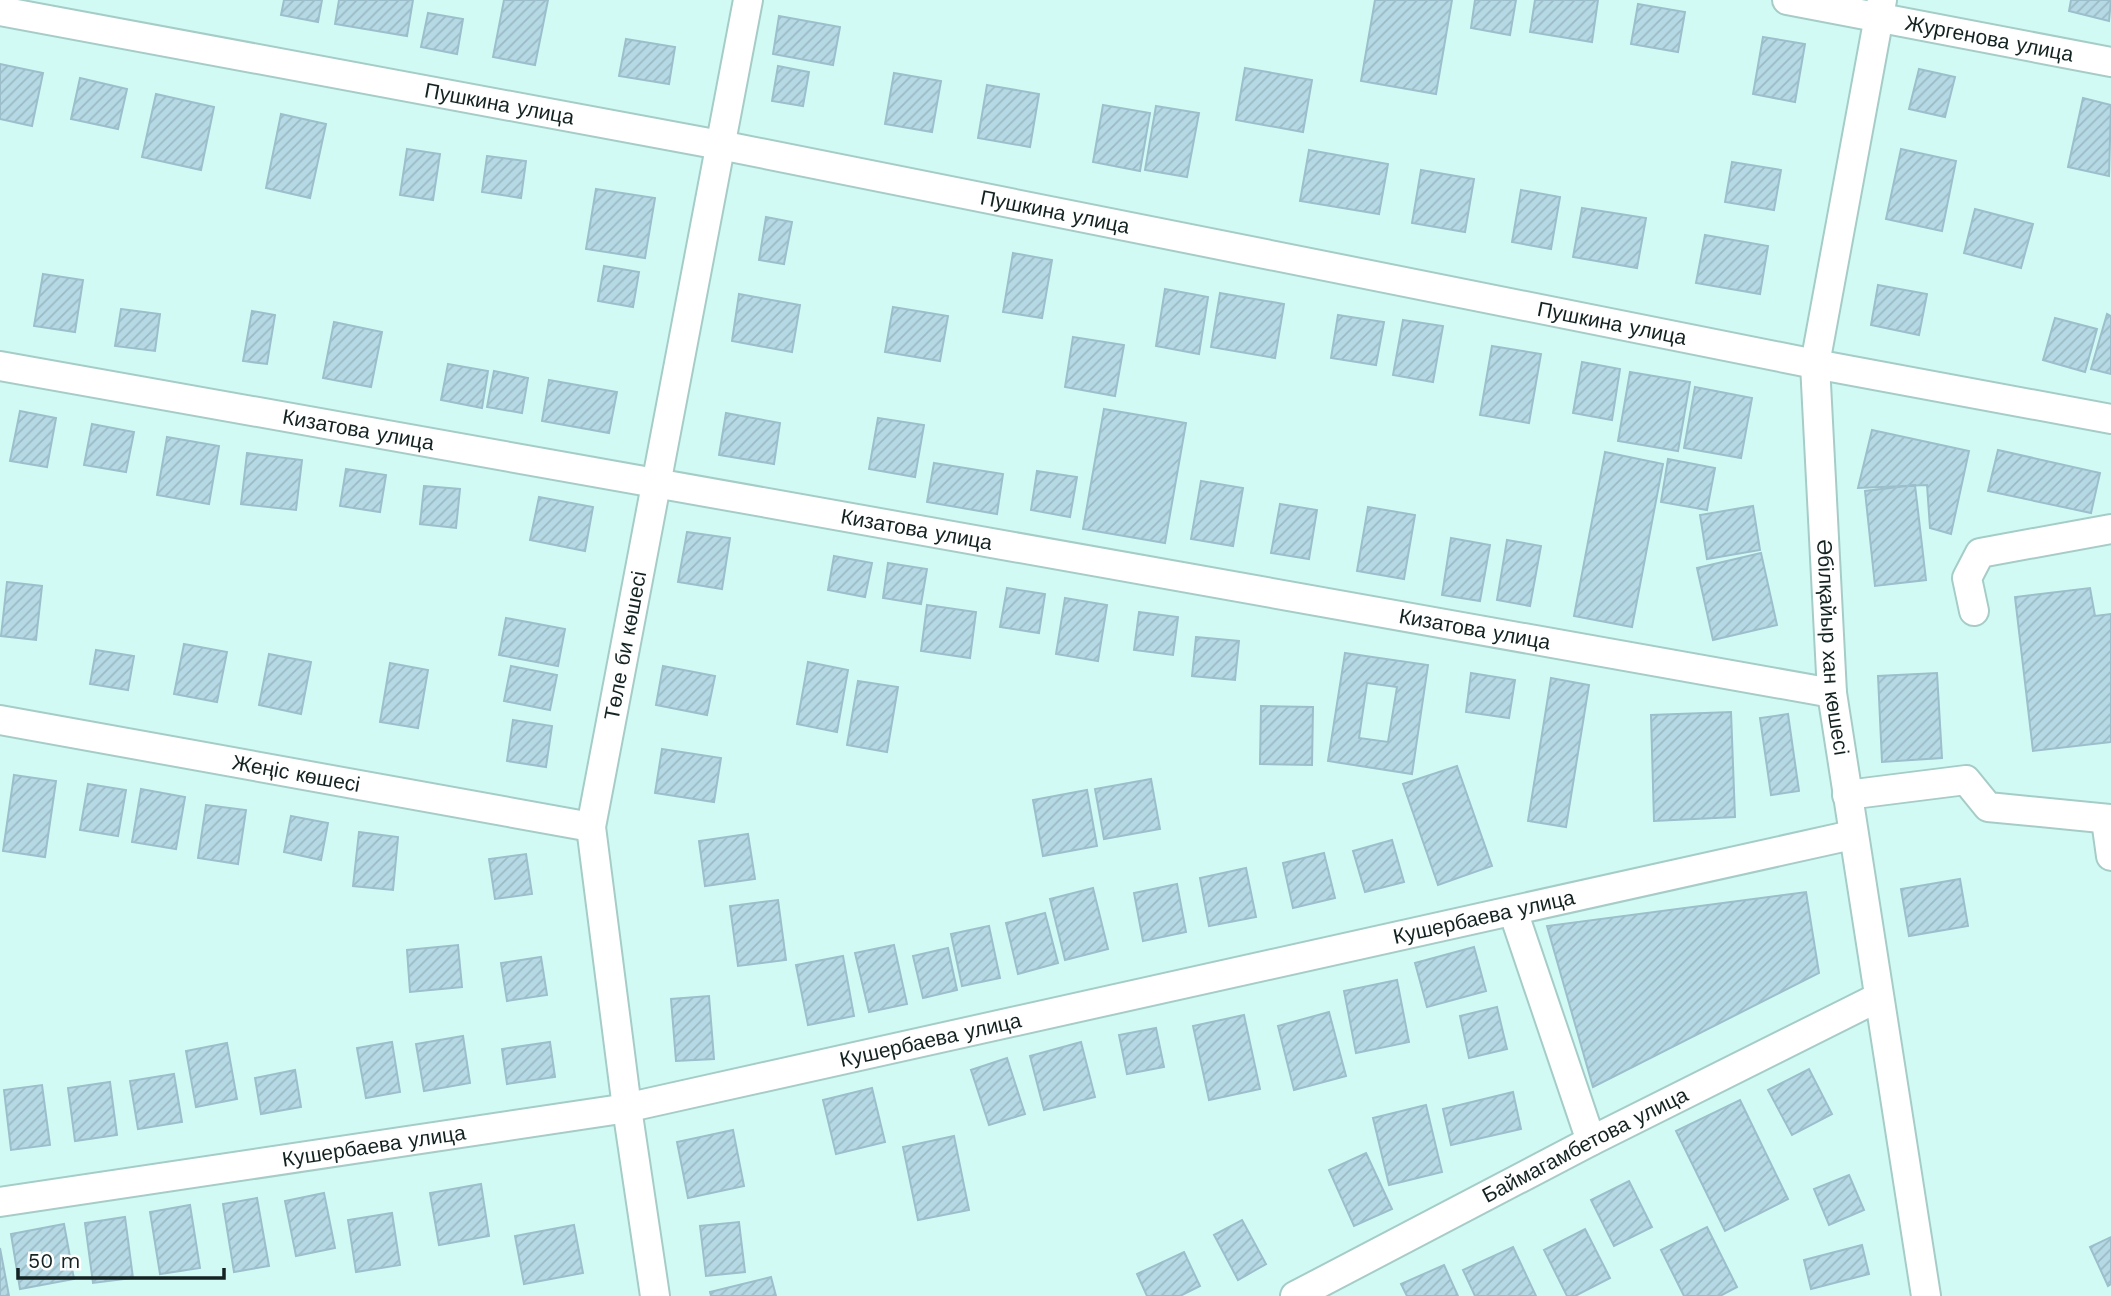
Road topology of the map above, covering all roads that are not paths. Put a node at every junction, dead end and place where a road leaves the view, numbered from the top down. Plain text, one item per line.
1 (748, 0) edge
2 (1787, 0) edge
3 (1880, 8) edge
4 (0, 11) edge
5 (2111, 62) edge
6 (720, 145) junction
7 (1815, 364) junction
8 (0, 366) edge
9 (2111, 419) edge
10 (658, 485) junction
11 (2111, 529) edge
12 (1974, 611) dead end
13 (1832, 693) junction
14 (0, 720) edge
15 (1847, 795) junction
16 (2109, 819) edge
17 (592, 827) junction
18 (1852, 835) junction
19 (2111, 856) edge
20 (1513, 911) junction
21 (1877, 998) junction
22 (626, 1108) junction
23 (1591, 1141) junction
24 (0, 1202) edge
25 (655, 1296) edge
26 (1295, 1296) edge
27 (1926, 1296) edge

1 - 6 street, Төле би көшесі
2 - 3 street, Жургенова улица
3 - 5 street, Жургенова улица
3 - 7 street, Әбілқайыр хан көшесі
4 - 6 street, Пушкина улица
6 - 7 street, Пушкина улица
6 - 10 street, Төле би көшесі
7 - 9 street, Пушкина улица
7 - 13 street, Әбілқайыр хан көшесі
8 - 10 street, Кизатова улица
10 - 13 street, Кизатова улица
10 - 17 street, Төле би көшесі
11 - 12 street
13 - 15 street, Әбілқайыр хан көшесі
14 - 17 street, Жеңіс көшесі
15 - 16 street
15 - 18 street, Әбілқайыр хан көшесі
16 - 19 street
17 - 22 street, Төле би көшесі
18 - 20 street, Кушербаева улица
18 - 21 street, Әбілқайыр хан көшесі
20 - 22 street, Кушербаева улица
20 - 23 street
21 - 23 street, Баймагамбетова улица
21 - 27 street, Әбілқайыр хан көшесі
22 - 24 street, Кушербаева улица
22 - 25 street, Төле би көшесі
23 - 26 street, Баймагамбетова улица

